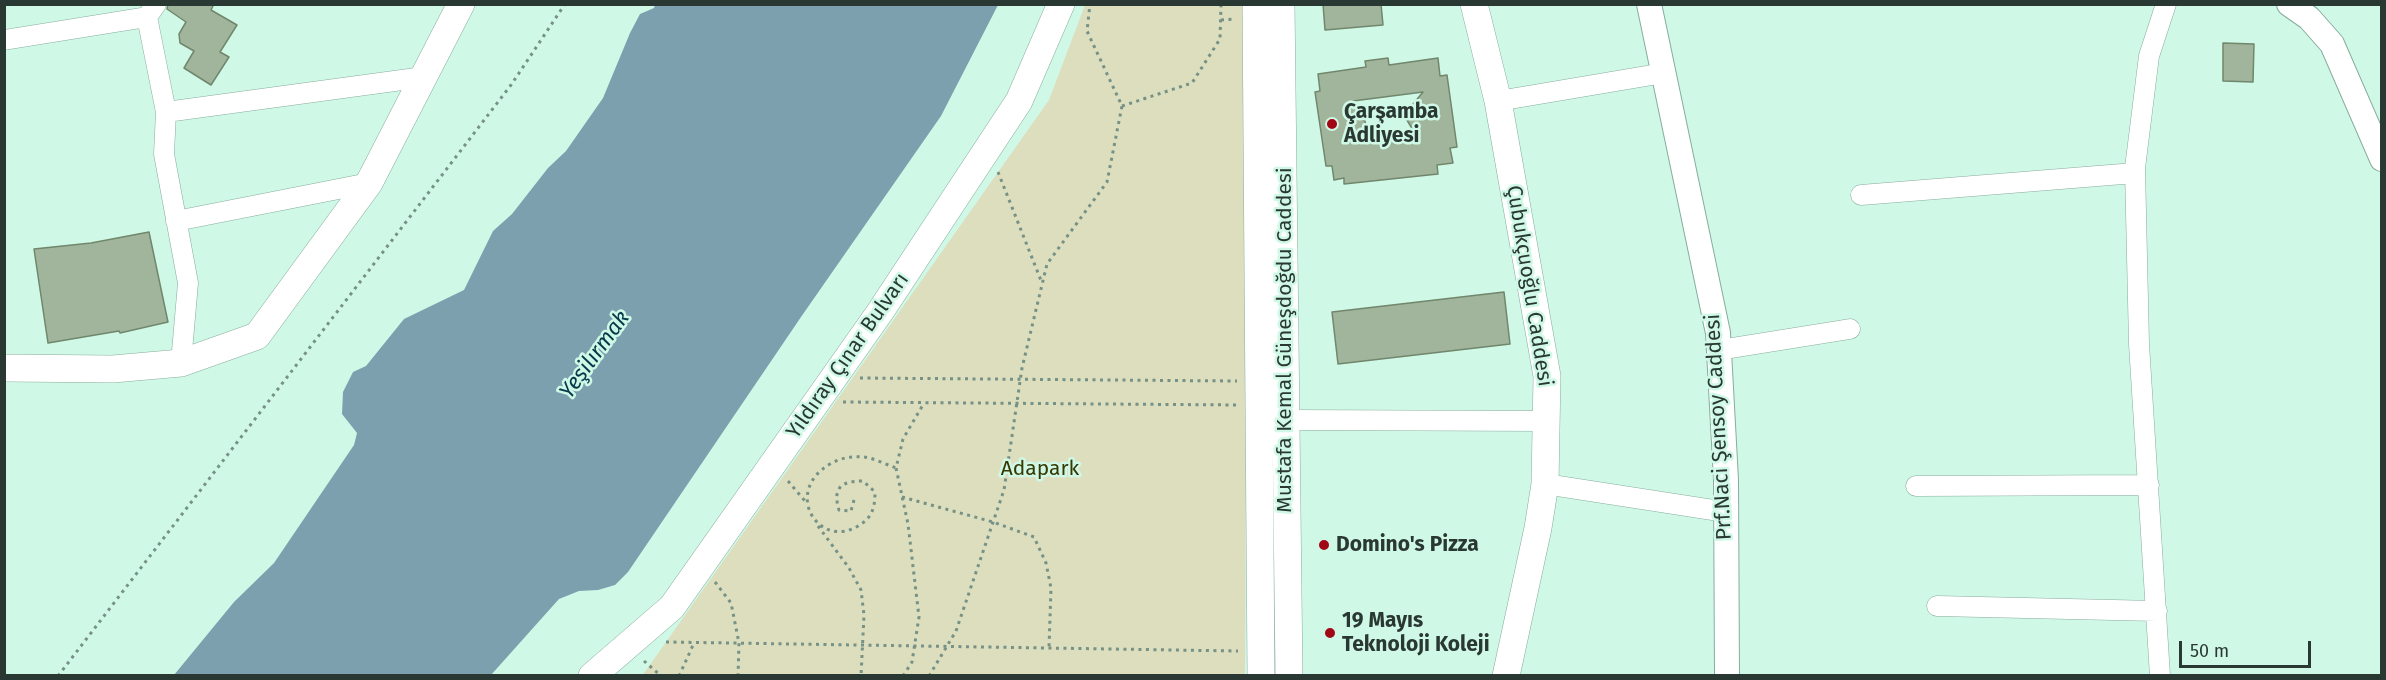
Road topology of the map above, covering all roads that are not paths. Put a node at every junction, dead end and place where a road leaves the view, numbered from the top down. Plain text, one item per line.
1 (461, 4) edge
2 (1061, 4) edge
3 (1256, 4) edge
4 (1281, 4) edge
5 (1474, 4) edge
6 (1649, 4) edge
7 (2166, 4) edge
8 (2289, 4) edge
9 (151, 11) edge
10 (4, 40) edge
11 (1664, 74) junction
12 (424, 77) junction
13 (1498, 101) junction
14 (166, 112) junction
15 (2382, 159) edge
16 (2135, 173) junction
17 (369, 183) junction
18 (1861, 195) dead end
19 (176, 221) junction
20 (1850, 329) dead end
21 (1719, 350) junction
22 (181, 363) junction
23 (4, 368) edge
24 (1287, 420) junction
25 (1547, 421) junction
26 (1545, 484) junction
27 (2148, 484) junction
28 (1916, 486) dead end
29 (1726, 512) junction
30 (1937, 606) dead end
31 (2157, 611) junction
32 (1261, 664) edge
33 (592, 675) edge
34 (1289, 675) edge
35 (1506, 675) edge
36 (1727, 675) edge
37 (2160, 675) edge
38 (2167, 675) edge

1 - 12 main road
2 - 33 main road, Yıldıray Çınar Bulvarı
3 - 32 main road, Mustafa Kemal Güneşdoğdu Caddesi
4 - 24 main road, Mustafa Kemal Güneşdoğdu Caddesi
5 - 13 main road, Çubukçuoğlu Caddesi
6 - 11 street, Prf.Naci Şensoy Caddesi
7 - 16 street
8 - 15 street
9 - 10 street
9 - 14 street
11 - 13 street
11 - 21 street, Prf.Naci Şensoy Caddesi
12 - 14 street
12 - 17 main road
13 - 25 main road, Çubukçuoğlu Caddesi
14 - 19 street
16 - 18 street
16 - 27 street
17 - 19 street
17 - 22 main road
19 - 22 street
20 - 21 street
21 - 29 street, Prf.Naci Şensoy Caddesi
22 - 23 main road
24 - 25 street
24 - 34 main road, Mustafa Kemal Güneşdoğdu Caddesi
25 - 26 main road, Çubukçuoğlu Caddesi
26 - 29 street
26 - 35 main road, Çubukçuoğlu Caddesi
27 - 28 street
27 - 31 street
29 - 36 street, Prf.Naci Şensoy Caddesi
30 - 31 street
31 - 37 street
37 - 38 street

